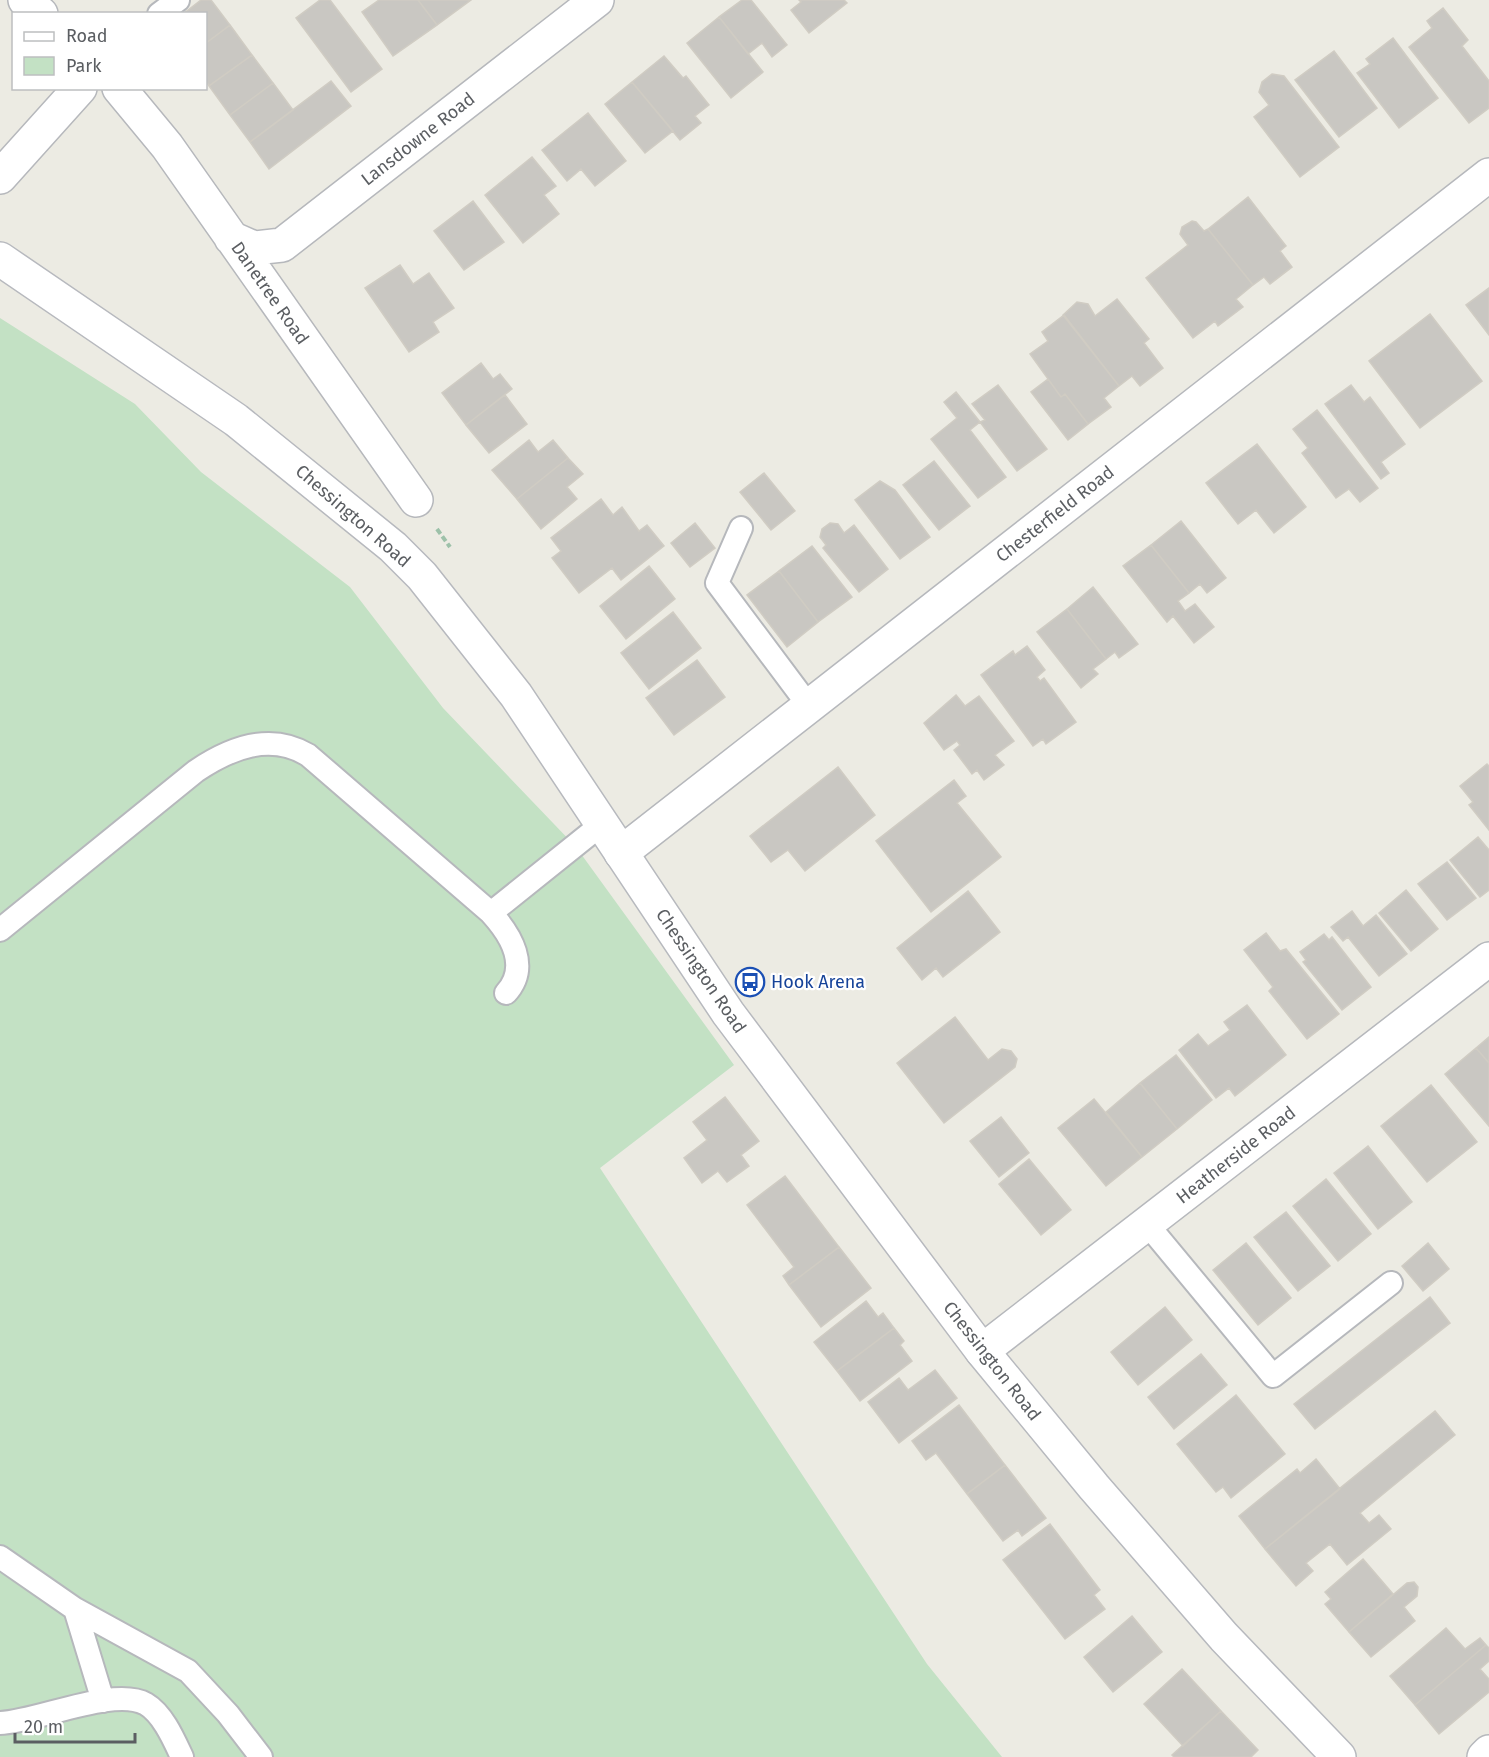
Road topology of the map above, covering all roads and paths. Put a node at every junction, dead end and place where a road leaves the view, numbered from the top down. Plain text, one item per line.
1 (25, 0) edge
2 (178, 0) edge
3 (597, 0) edge
4 (39, 12) edge
5 (162, 12) edge
6 (78, 90) edge
7 (121, 90) edge
8 (1489, 175) edge
9 (0, 177) edge
10 (231, 238) junction
11 (0, 259) edge
12 (416, 500) dead end
13 (741, 528) dead end
14 (809, 706) junction
15 (602, 824) junction
16 (621, 853) junction
17 (491, 913) junction
18 (0, 930) edge
19 (1489, 959) edge
20 (506, 993) dead end
21 (1147, 1224) junction
22 (1392, 1283) dead end
23 (982, 1351) junction
24 (0, 1557) edge
25 (75, 1609) junction
26 (103, 1701) junction
27 (0, 1723) edge
28 (1489, 1752) edge
29 (182, 1757) edge
30 (261, 1757) edge
31 (1339, 1757) edge
32 (1484, 1757) edge

1 - 4 street
2 - 5 lane
3 - 10 street, Lansdowne Road
6 - 9 street
7 - 10 street, Danetree Road
8 - 14 street, Chesterfield Road
10 - 12 street, Danetree Road
11 - 15 street, Chessington Road
13 - 14 lane
14 - 16 street, Chesterfield Road
15 - 16 street, Chessington Road
15 - 17 lane
16 - 23 street, Chessington Road
17 - 18 lane
17 - 20 lane
19 - 21 street, Heatherside Road
21 - 22 lane
21 - 23 street, Heatherside Road
23 - 31 street, Chessington Road
24 - 25 lane
25 - 26 lane
25 - 30 lane
26 - 27 lane
26 - 29 lane
28 - 32 street

